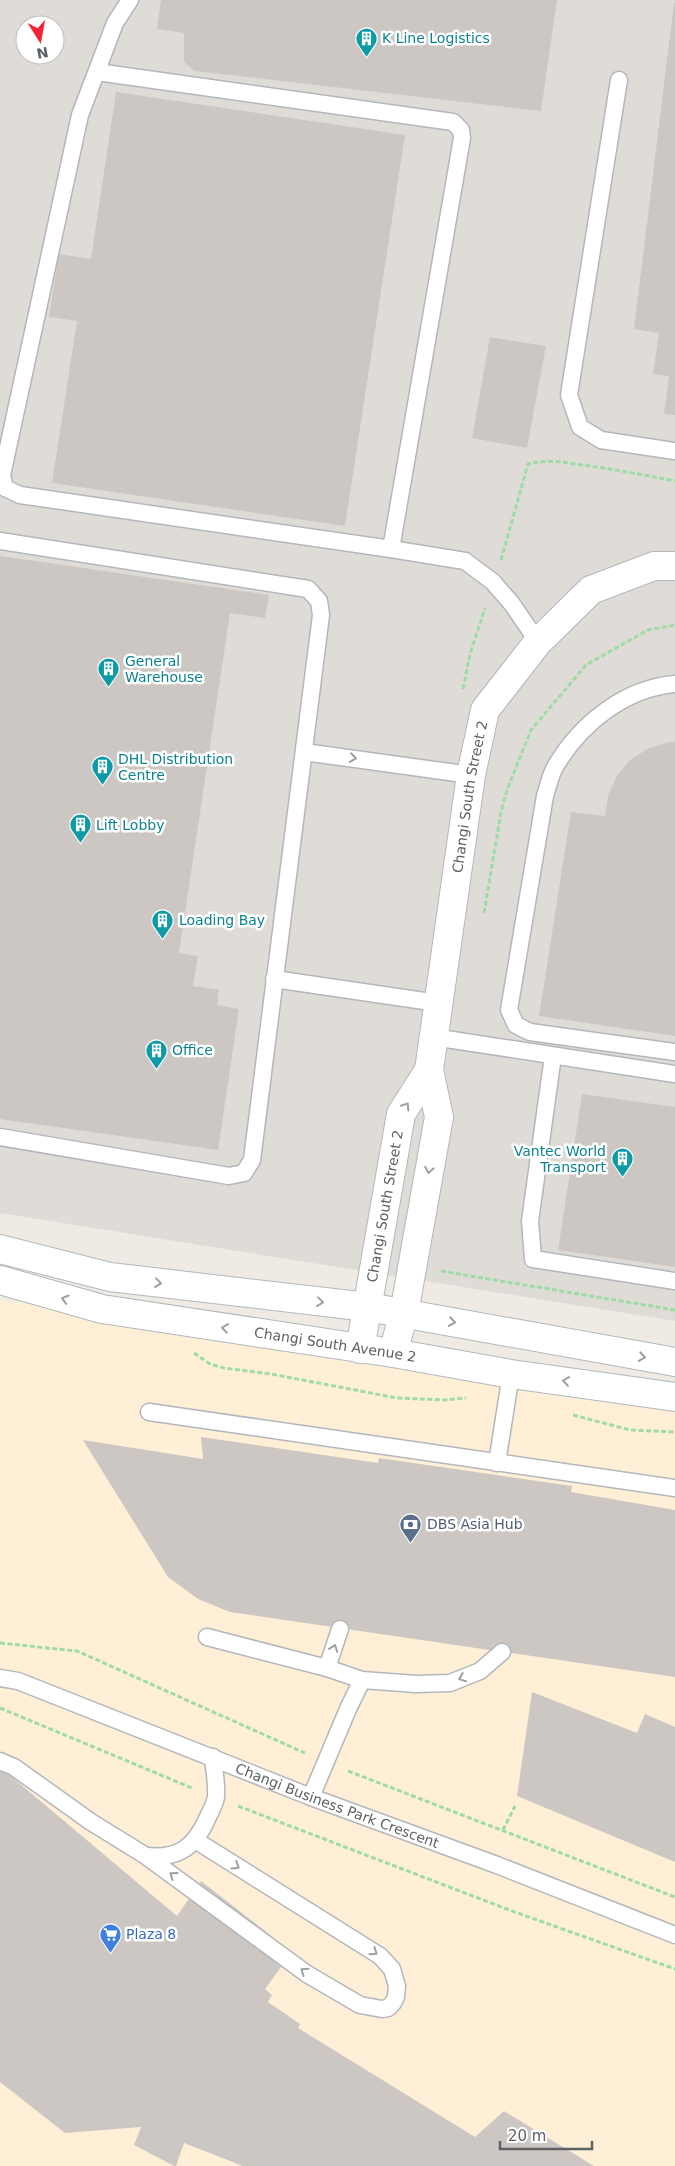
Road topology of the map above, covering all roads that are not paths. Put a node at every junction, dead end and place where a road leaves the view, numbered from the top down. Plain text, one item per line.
1 (130, 0) edge
2 (97, 72) junction
3 (619, 80) dead end
4 (675, 452) edge
5 (0, 541) edge
6 (391, 549) junction
7 (675, 566) edge
8 (538, 642) junction
9 (675, 684) edge
10 (304, 752) junction
11 (471, 775) junction
12 (274, 979) junction
13 (438, 1003) junction
14 (433, 1037) junction
15 (675, 1052) edge
16 (553, 1056) junction
17 (429, 1070) junction
18 (675, 1074) edge
19 (0, 1137) edge
20 (0, 1249) edge
21 (0, 1280) edge
22 (675, 1281) edge
23 (368, 1308) junction
24 (404, 1313) junction
25 (360, 1349) junction
26 (393, 1353) junction
27 (675, 1362) edge
28 (511, 1374) junction
29 (675, 1396) edge
30 (149, 1412) dead end
31 (497, 1463) junction
32 (675, 1488) edge
33 (340, 1629) dead end
34 (207, 1636) dead end
35 (502, 1652) dead end
36 (327, 1668) junction
37 (0, 1678) edge
38 (362, 1680) junction
39 (213, 1758) junction
40 (0, 1760) edge
41 (311, 1797) junction
42 (195, 1840) junction
43 (146, 1856) junction
44 (675, 1935) edge

1 - 2 lane
2 - 6 lane
2 - 6 lane
3 - 4 lane
5 - 10 lane
6 - 8 lane
7 - 8 street, Changi South Street 2
8 - 11 street, Changi South Street 2
9 - 15 lane
10 -> 11 lane
10 - 12 lane
11 - 13 street, Changi South Street 2
12 - 13 lane
12 - 19 lane
13 - 14 street, Changi South Street 2
14 - 16 lane
14 - 17 street, Changi South Street 2
16 - 18 lane
16 - 22 lane
23 -> 17 street, Changi South Street 2
17 -> 24 street, Changi South Street 2
20 -> 23 street
25 -> 21 street, Changi South Avenue 2
23 - 24 street
23 - 25 street, Changi South Street 2
24 - 26 street, Changi South Street 2
24 -> 27 street
25 - 26 street, Changi South Avenue 2
26 - 28 street, Changi South Avenue 2
29 -> 28 street, Changi South Avenue 2
28 - 31 lane
30 - 31 lane
31 - 32 lane
36 -> 33 lane
34 - 36 lane
35 -> 38 lane
36 - 38 lane
37 - 39 lane, Changi Business Park Crescent
38 - 41 lane
39 - 41 lane, Changi Business Park Crescent
39 - 42 lane
40 - 43 lane
41 - 44 lane, Changi Business Park Crescent
42 - 43 lane
42 -> 43 lane

